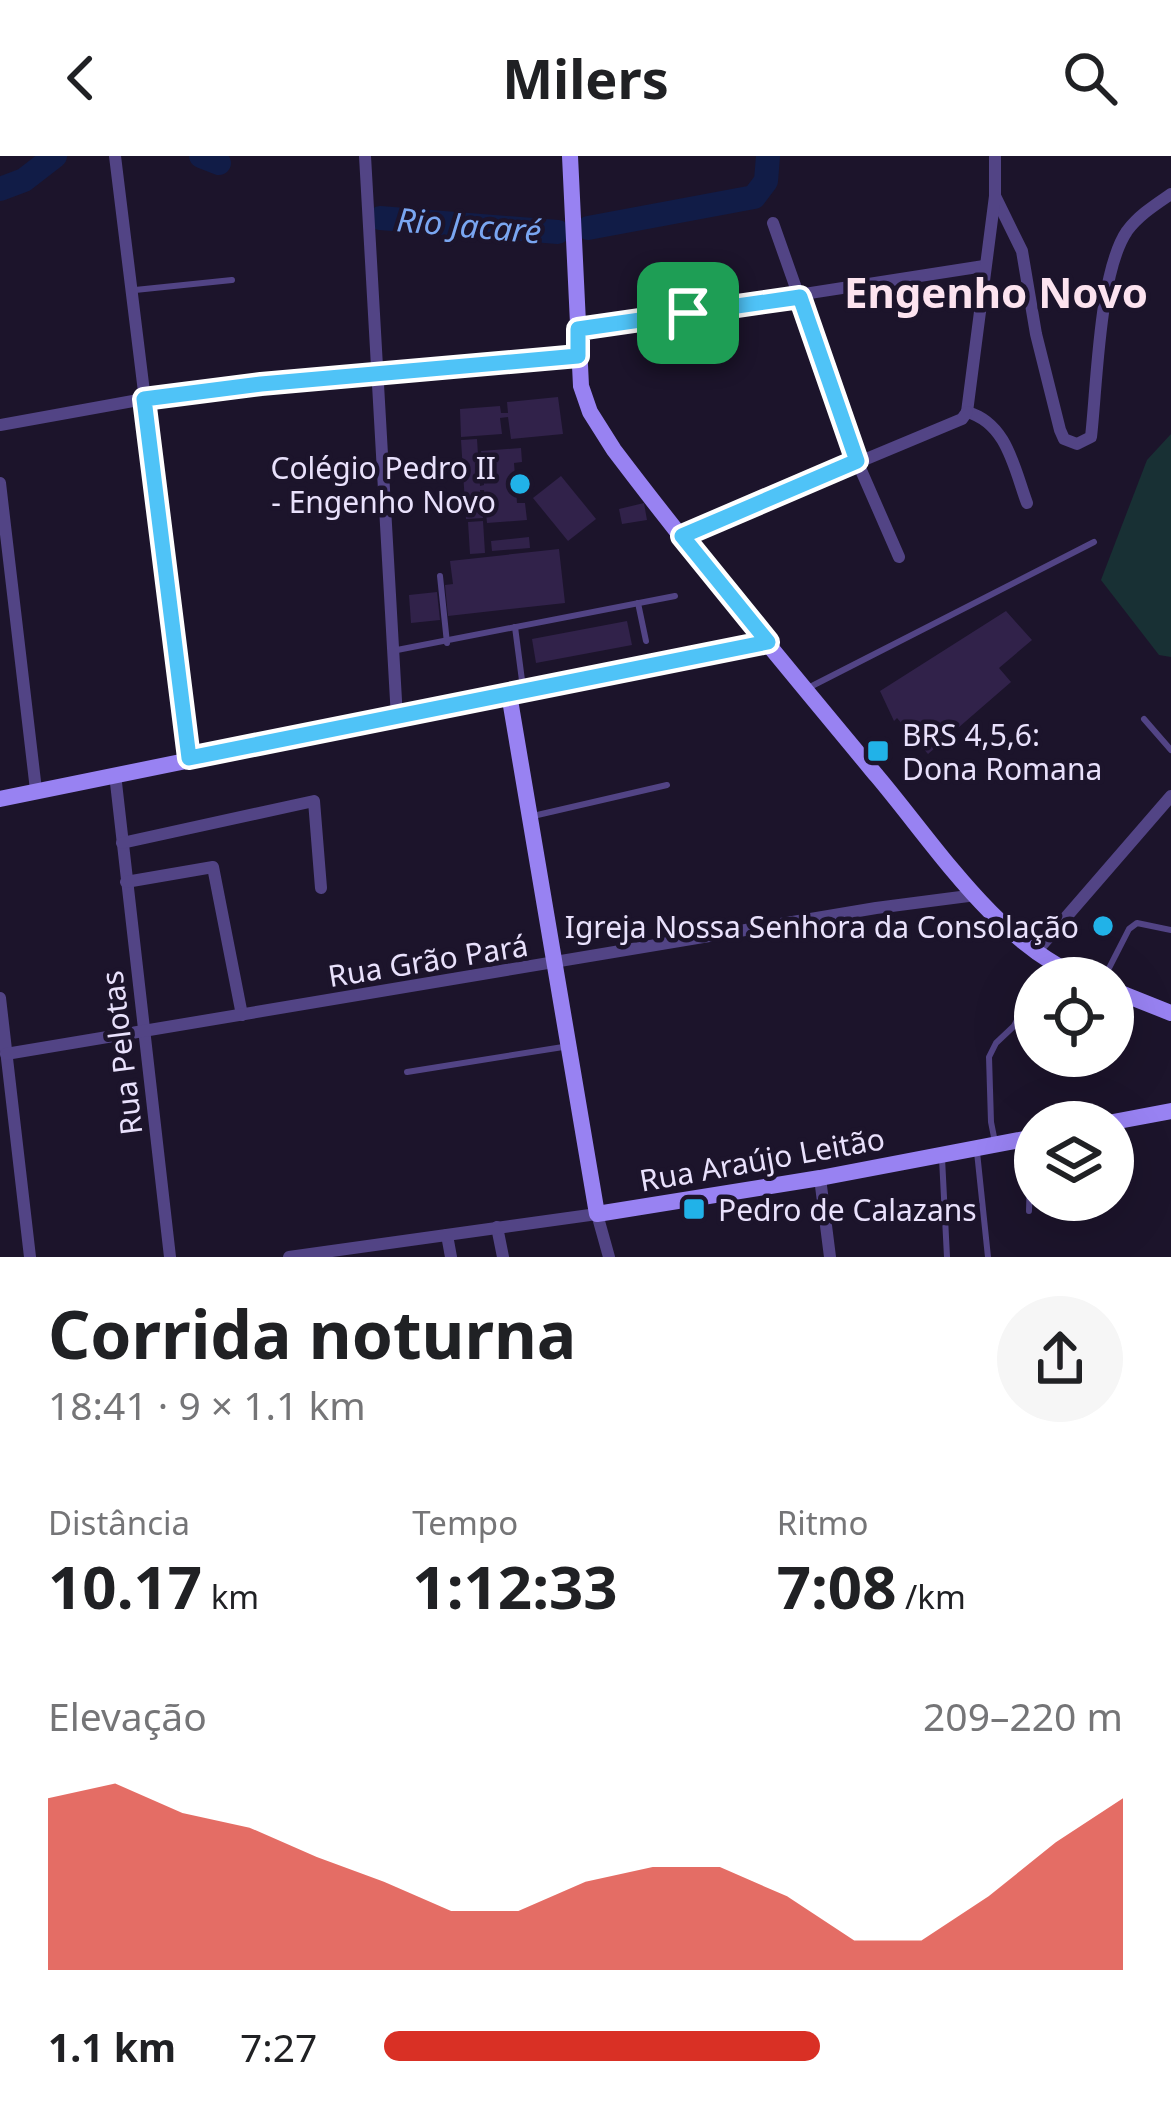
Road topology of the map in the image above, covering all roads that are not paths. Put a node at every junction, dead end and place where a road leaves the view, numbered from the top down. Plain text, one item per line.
1 (115, 156) edge
2 (365, 156) edge
3 (571, 156) edge
4 (995, 156) edge
5 (1171, 194) edge
6 (995, 196) junction
7 (773, 223) dead end
8 (984, 266) junction
9 (232, 280) dead end
10 (131, 291) junction
11 (800, 297) junction
12 (578, 329) junction
13 (578, 356) junction
14 (377, 374) junction
15 (144, 399) junction
16 (968, 412) junction
17 (0, 425) edge
18 (857, 461) junction
19 (0, 483) edge
20 (1027, 503) dead end
21 (682, 536) junction
22 (1094, 542) dead end
23 (899, 557) dead end
24 (440, 576) dead end
25 (675, 596) dead end
26 (638, 603) junction
27 (514, 626) junction
28 (646, 640) dead end
29 (768, 642) junction
30 (447, 643) junction
31 (393, 651) junction
32 (804, 689) junction
33 (516, 692) junction
34 (397, 718) junction
35 (1144, 718) dead end
36 (1171, 750) edge
37 (189, 758) junction
38 (115, 774) junction
39 (667, 785) dead end
40 (36, 790) junction
41 (0, 799) edge
42 (1166, 801) edge
43 (530, 817) junction
44 (122, 843) junction
45 (127, 882) junction
46 (321, 888) dead end
47 (977, 895) junction
48 (1171, 930) edge
49 (1035, 957) edge
50 (1046, 957) edge
51 (1115, 957) edge
52 (554, 964) junction
53 (0, 998) edge
54 (1134, 998) edge
55 (1171, 1013) edge
56 (242, 1015) junction
57 (1014, 1026) edge
58 (142, 1032) junction
59 (568, 1046) junction
60 (6, 1054) junction
61 (8, 1070) junction
62 (407, 1072) dead end
63 (0, 1085) edge
64 (1171, 1111) edge
65 (7, 1117) edge
66 (1134, 1118) edge
67 (1014, 1141) edge
68 (996, 1144) junction
69 (976, 1148) junction
70 (942, 1155) junction
71 (820, 1178) junction
72 (597, 1214) junction
73 (497, 1227) junction
74 (447, 1235) junction
75 (384, 1250) edge
76 (31, 1257) edge
77 (170, 1257) edge
78 (289, 1257) edge
79 (451, 1257) edge
80 (503, 1257) edge
81 (609, 1257) edge
82 (830, 1257) edge
83 (947, 1257) edge
84 (988, 1257) edge

1 - 10 street
2 - 14 street
3 - 12 street
4 - 6 street
5 - 6 street
6 - 8 street
7 - 11 street
8 - 11 street
8 - 16 street
9 - 10 lane
10 - 15 street
11 - 12 street
11 - 18 street
12 - 13 street
13 - 14 street
13 - 21 street
14 - 15 street
14 - 31 street
15 - 17 street
15 - 37 street
16 - 18 street
16 - 20 street
18 - 21 street
18 - 23 street
19 - 40 street
21 - 29 street
22 - 32 lane
24 - 30 lane
25 - 26 lane
26 - 27 lane
26 - 28 lane
27 - 30 lane
27 - 33 lane
29 - 32 street
29 - 33 street
30 - 31 lane
31 - 34 street
32 - 47 street
33 - 34 street
33 - 43 street
34 - 37 street
35 - 36 lane
37 - 38 street
38 - 40 street
38 - 44 street, Rua Pelotas
39 - 43 lane
40 - 41 street
42 - 50 street
43 - 52 street
44 - 45 street, Rua Pelotas
44 - 46 street
45 - 56 street
45 - 58 street, Rua Pelotas
47 - 49 street
47 - 52 street, Rua Grão Pará
48 - 51 lane
52 - 56 street, Rua Grão Pará
52 - 59 street
53 - 60 street
54 - 55 street
56 - 58 street, Rua Grão Pará
57 - 68 lane
58 - 60 street, Rua Grão Pará
58 - 77 street, Rua Pelotas
59 - 62 lane
59 - 72 street
60 - 61 street
61 - 63 street
61 - 65 street
64 - 66 street
65 - 76 street
67 - 68 street, Rua Araújo Leitão
68 - 69 street, Rua Araújo Leitão
69 - 70 street, Rua Araújo Leitão
69 - 84 lane
70 - 71 street, Rua Araújo Leitão
70 - 83 lane
71 - 72 street, Rua Araújo Leitão
71 - 82 street
72 - 73 street, Rua Araújo Leitão
72 - 81 street
73 - 74 street, Rua Araújo Leitão
73 - 80 street
74 - 75 street, Rua Araújo Leitão
74 - 79 street
75 - 78 street, Rua Araújo Leitão

